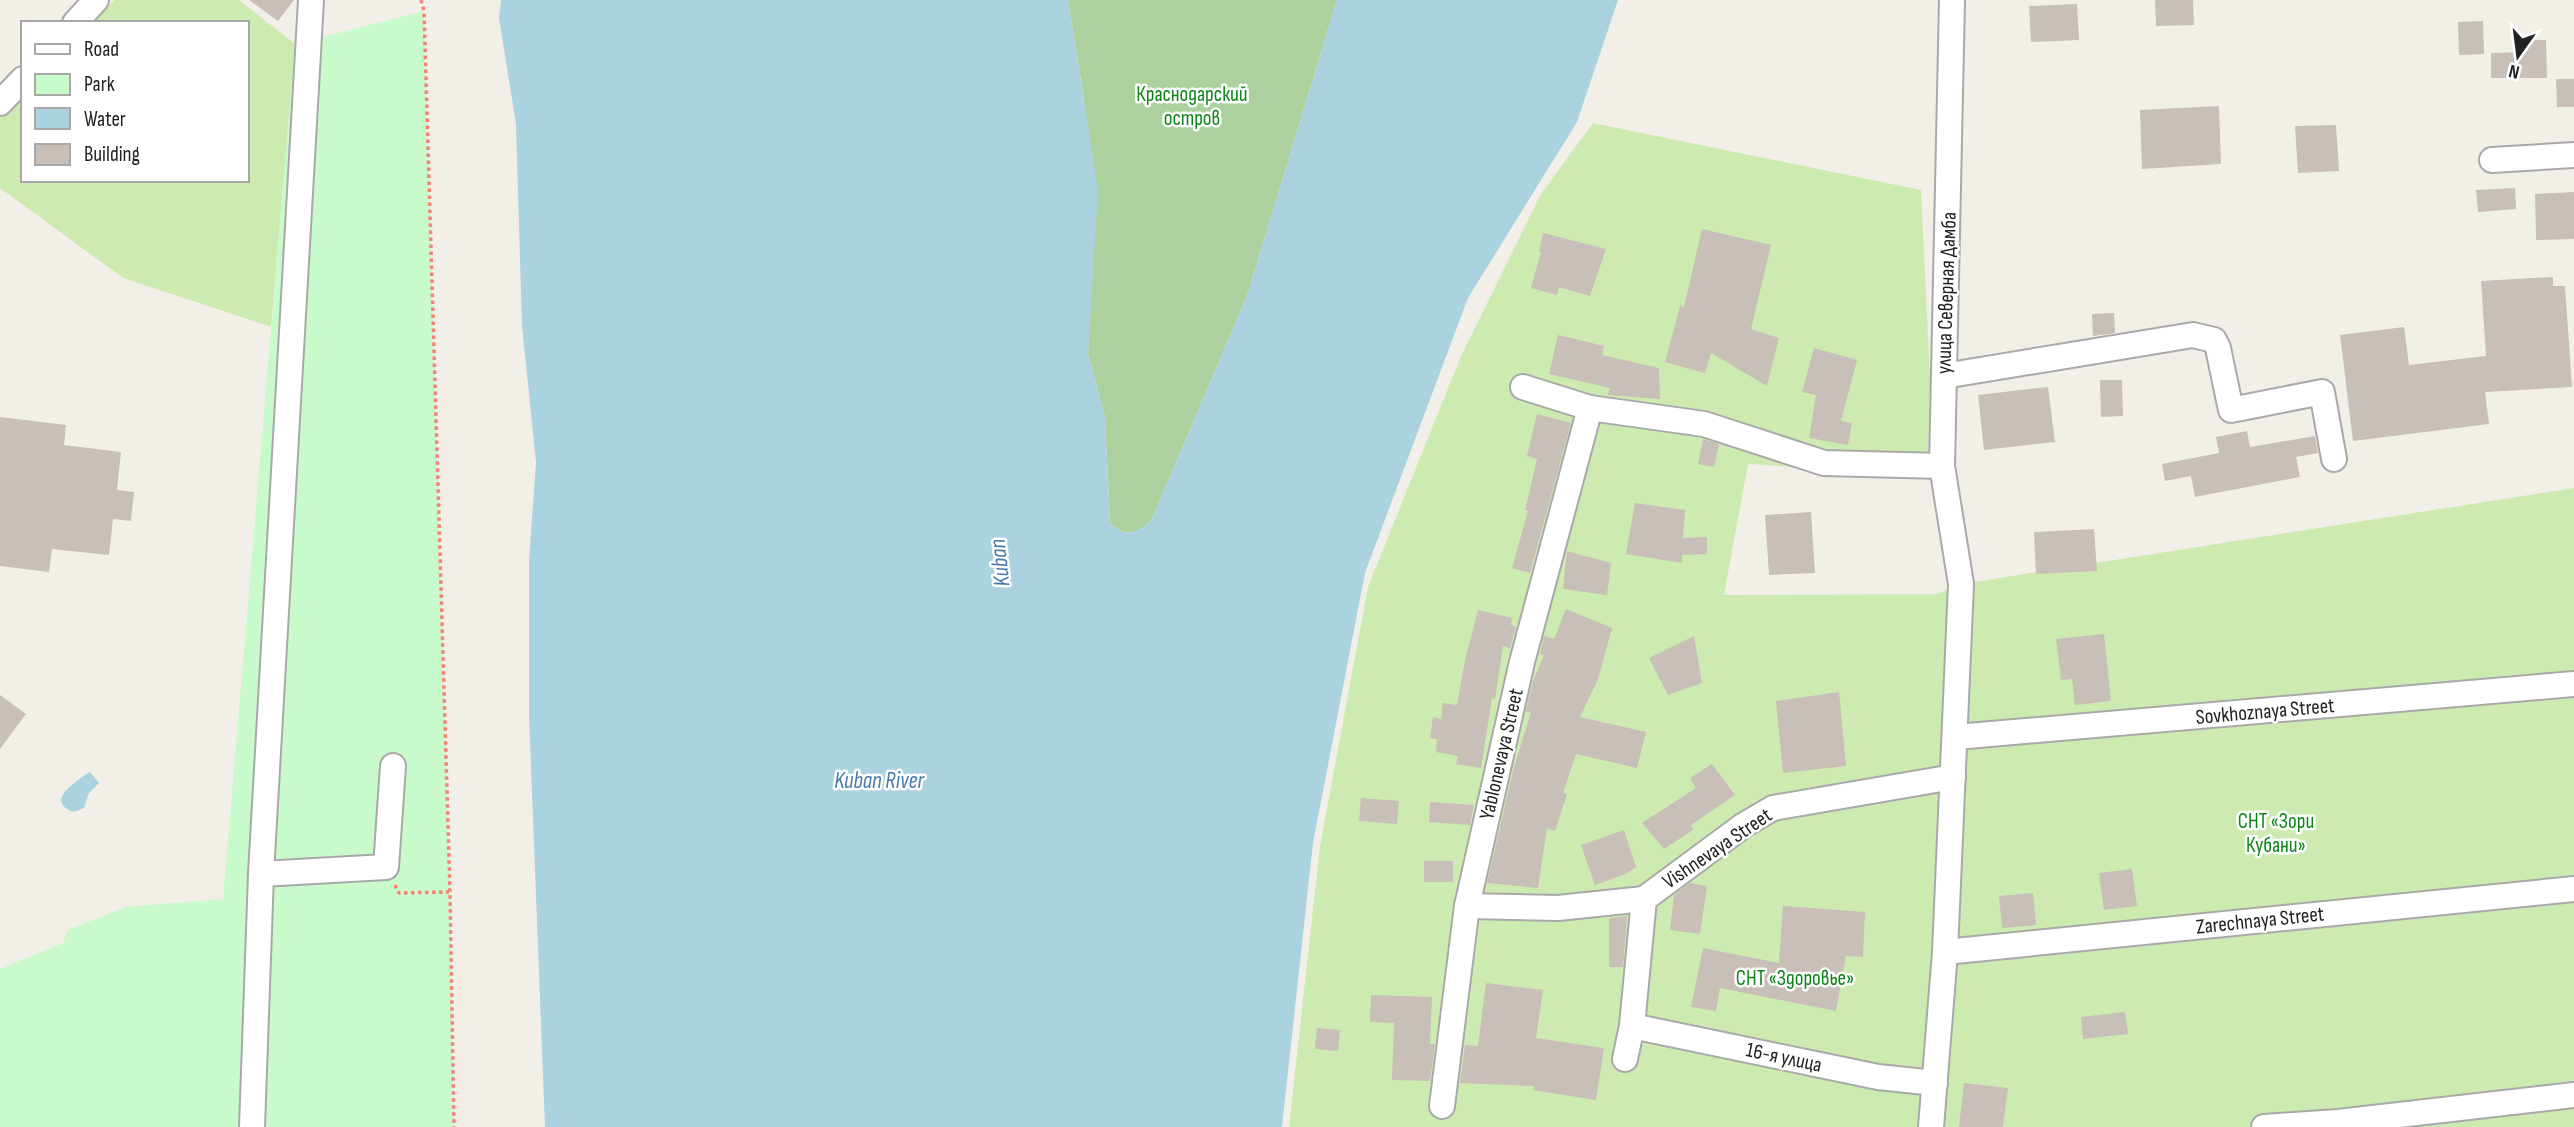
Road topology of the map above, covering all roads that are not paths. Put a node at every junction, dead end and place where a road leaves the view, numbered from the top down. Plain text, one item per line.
1 (96, 0) edge
2 (311, 0) edge
3 (1952, 0) edge
4 (77, 21) edge
5 (21, 81) edge
6 (0, 103) edge
7 (2574, 155) edge
8 (2492, 160) dead end
9 (1944, 376) junction
10 (1523, 387) dead end
11 (1590, 408) junction
12 (2334, 459) dead end
13 (1942, 466) junction
14 (2574, 684) edge
15 (1956, 737) junction
16 (393, 766) dead end
17 (1953, 777) junction
18 (261, 874) junction
19 (2574, 888) edge
20 (1644, 899) junction
21 (1467, 906) junction
22 (1945, 952) junction
23 (1632, 1026) junction
24 (1625, 1059) dead end
25 (1936, 1083) junction
26 (2574, 1095) edge
27 (1442, 1106) dead end
28 (252, 1127) edge
29 (1931, 1127) edge
30 (2264, 1127) edge

1 - 4 street
2 - 18 street
3 - 9 street, улица Северная Дамба
5 - 6 street
7 - 8 street
9 - 12 street
9 - 13 street, улица Северная Дамба
10 - 11 street
11 - 13 street
11 - 21 street, Yablonevaya Street
13 - 15 street, улица Северная Дамба
14 - 15 street, Sovkhoznaya Street
15 - 17 street, улица Северная Дамба
16 - 18 street
17 - 20 street, Vishnevaya Street
17 - 22 street, улица Северная Дамба
18 - 28 street
19 - 22 street, Zarechnaya Street
20 - 21 street
20 - 23 street, Vishnevaya Street
21 - 27 street, Yablonevaya Street
22 - 25 street, улица Северная Дамба
23 - 24 street, Vishnevaya Street
23 - 25 street, 16-я улица
25 - 29 street, улица Северная Дамба
26 - 30 street

